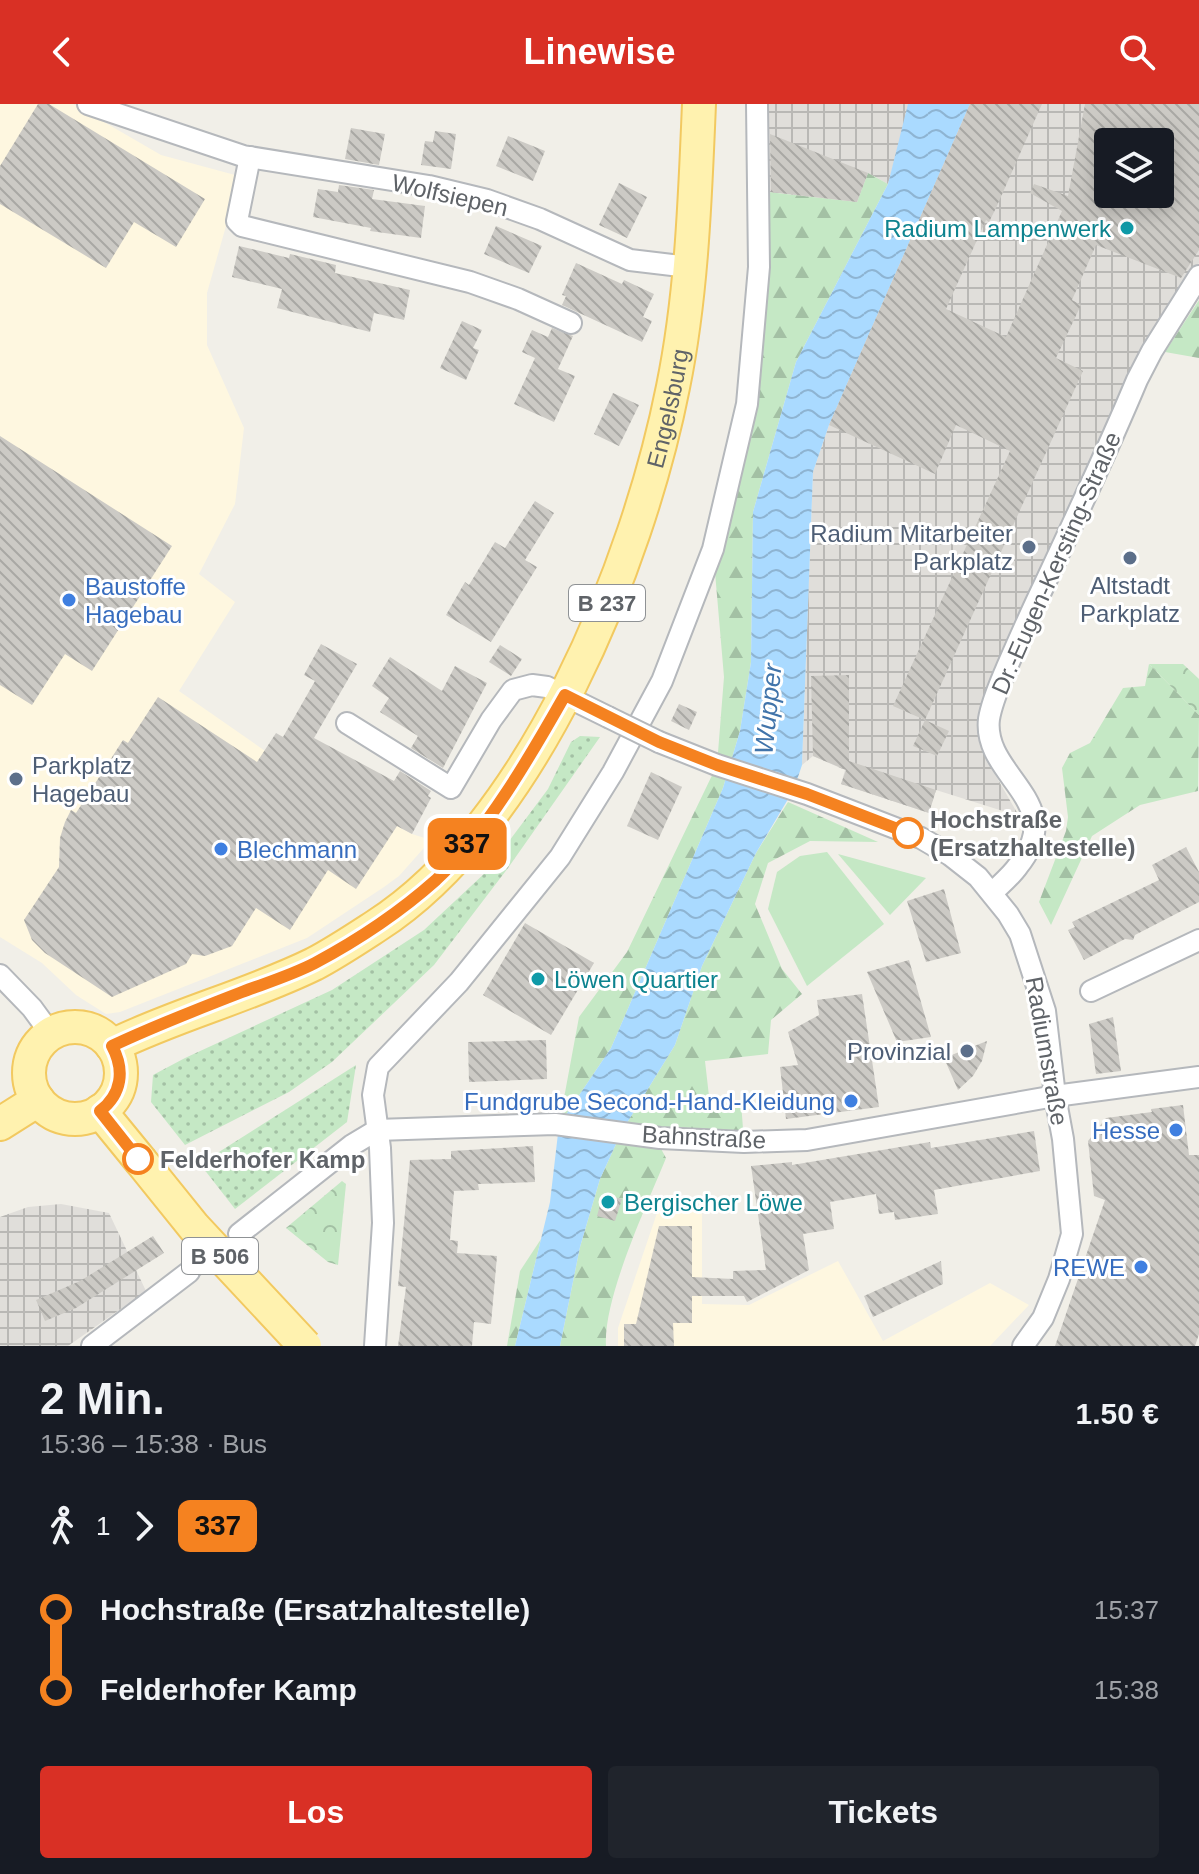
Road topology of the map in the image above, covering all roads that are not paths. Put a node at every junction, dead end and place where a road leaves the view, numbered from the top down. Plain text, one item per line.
1 (88, 104) edge
2 (699, 104) edge
3 (757, 104) edge
4 (250, 157) junction
5 (689, 267) junction
6 (1199, 276) edge
7 (571, 323) dead end
8 (565, 695) junction
9 (347, 723) dead end
10 (993, 892) junction
11 (1199, 940) edge
12 (0, 975) edge
13 (1091, 991) dead end
14 (51, 1034) junction
15 (112, 1046) junction
16 (1199, 1077) edge
17 (1055, 1096) junction
18 (38, 1100) junction
19 (100, 1111) junction
20 (0, 1124) edge
21 (377, 1130) junction
22 (239, 1234) tunnel mouth
23 (189, 1272) tunnel mouth
24 (92, 1346) edge
25 (305, 1346) edge
26 (375, 1346) edge
27 (1023, 1346) edge

1 - 4 street, Wolfsiepen
2 - 5 main road, Engelsburg / B 237
3 - 21 street
4 - 5 street, Wolfsiepen
4 - 7 street
5 - 8 main road, Engelsburg / B 237
6 - 10 street, Dr.-Eugen-Kersting-Straße
8 - 9 street
8 - 10 street, Radiumstraße, bridge
8 - 15 main road, Engelsburg / B 237
10 - 17 street, Radiumstraße
11 - 13 street
12 - 14 street
14 - 15 main road
14 - 18 main road
15 - 19 main road
16 - 17 street, Bahnstraße
17 - 21 street, Bahnstraße
17 - 27 street, Radiumstraße
18 - 19 main road
18 - 20 main road
19 - 25 main road, B 506, bridge
21 - 22 street
21 - 26 street
23 - 24 street

